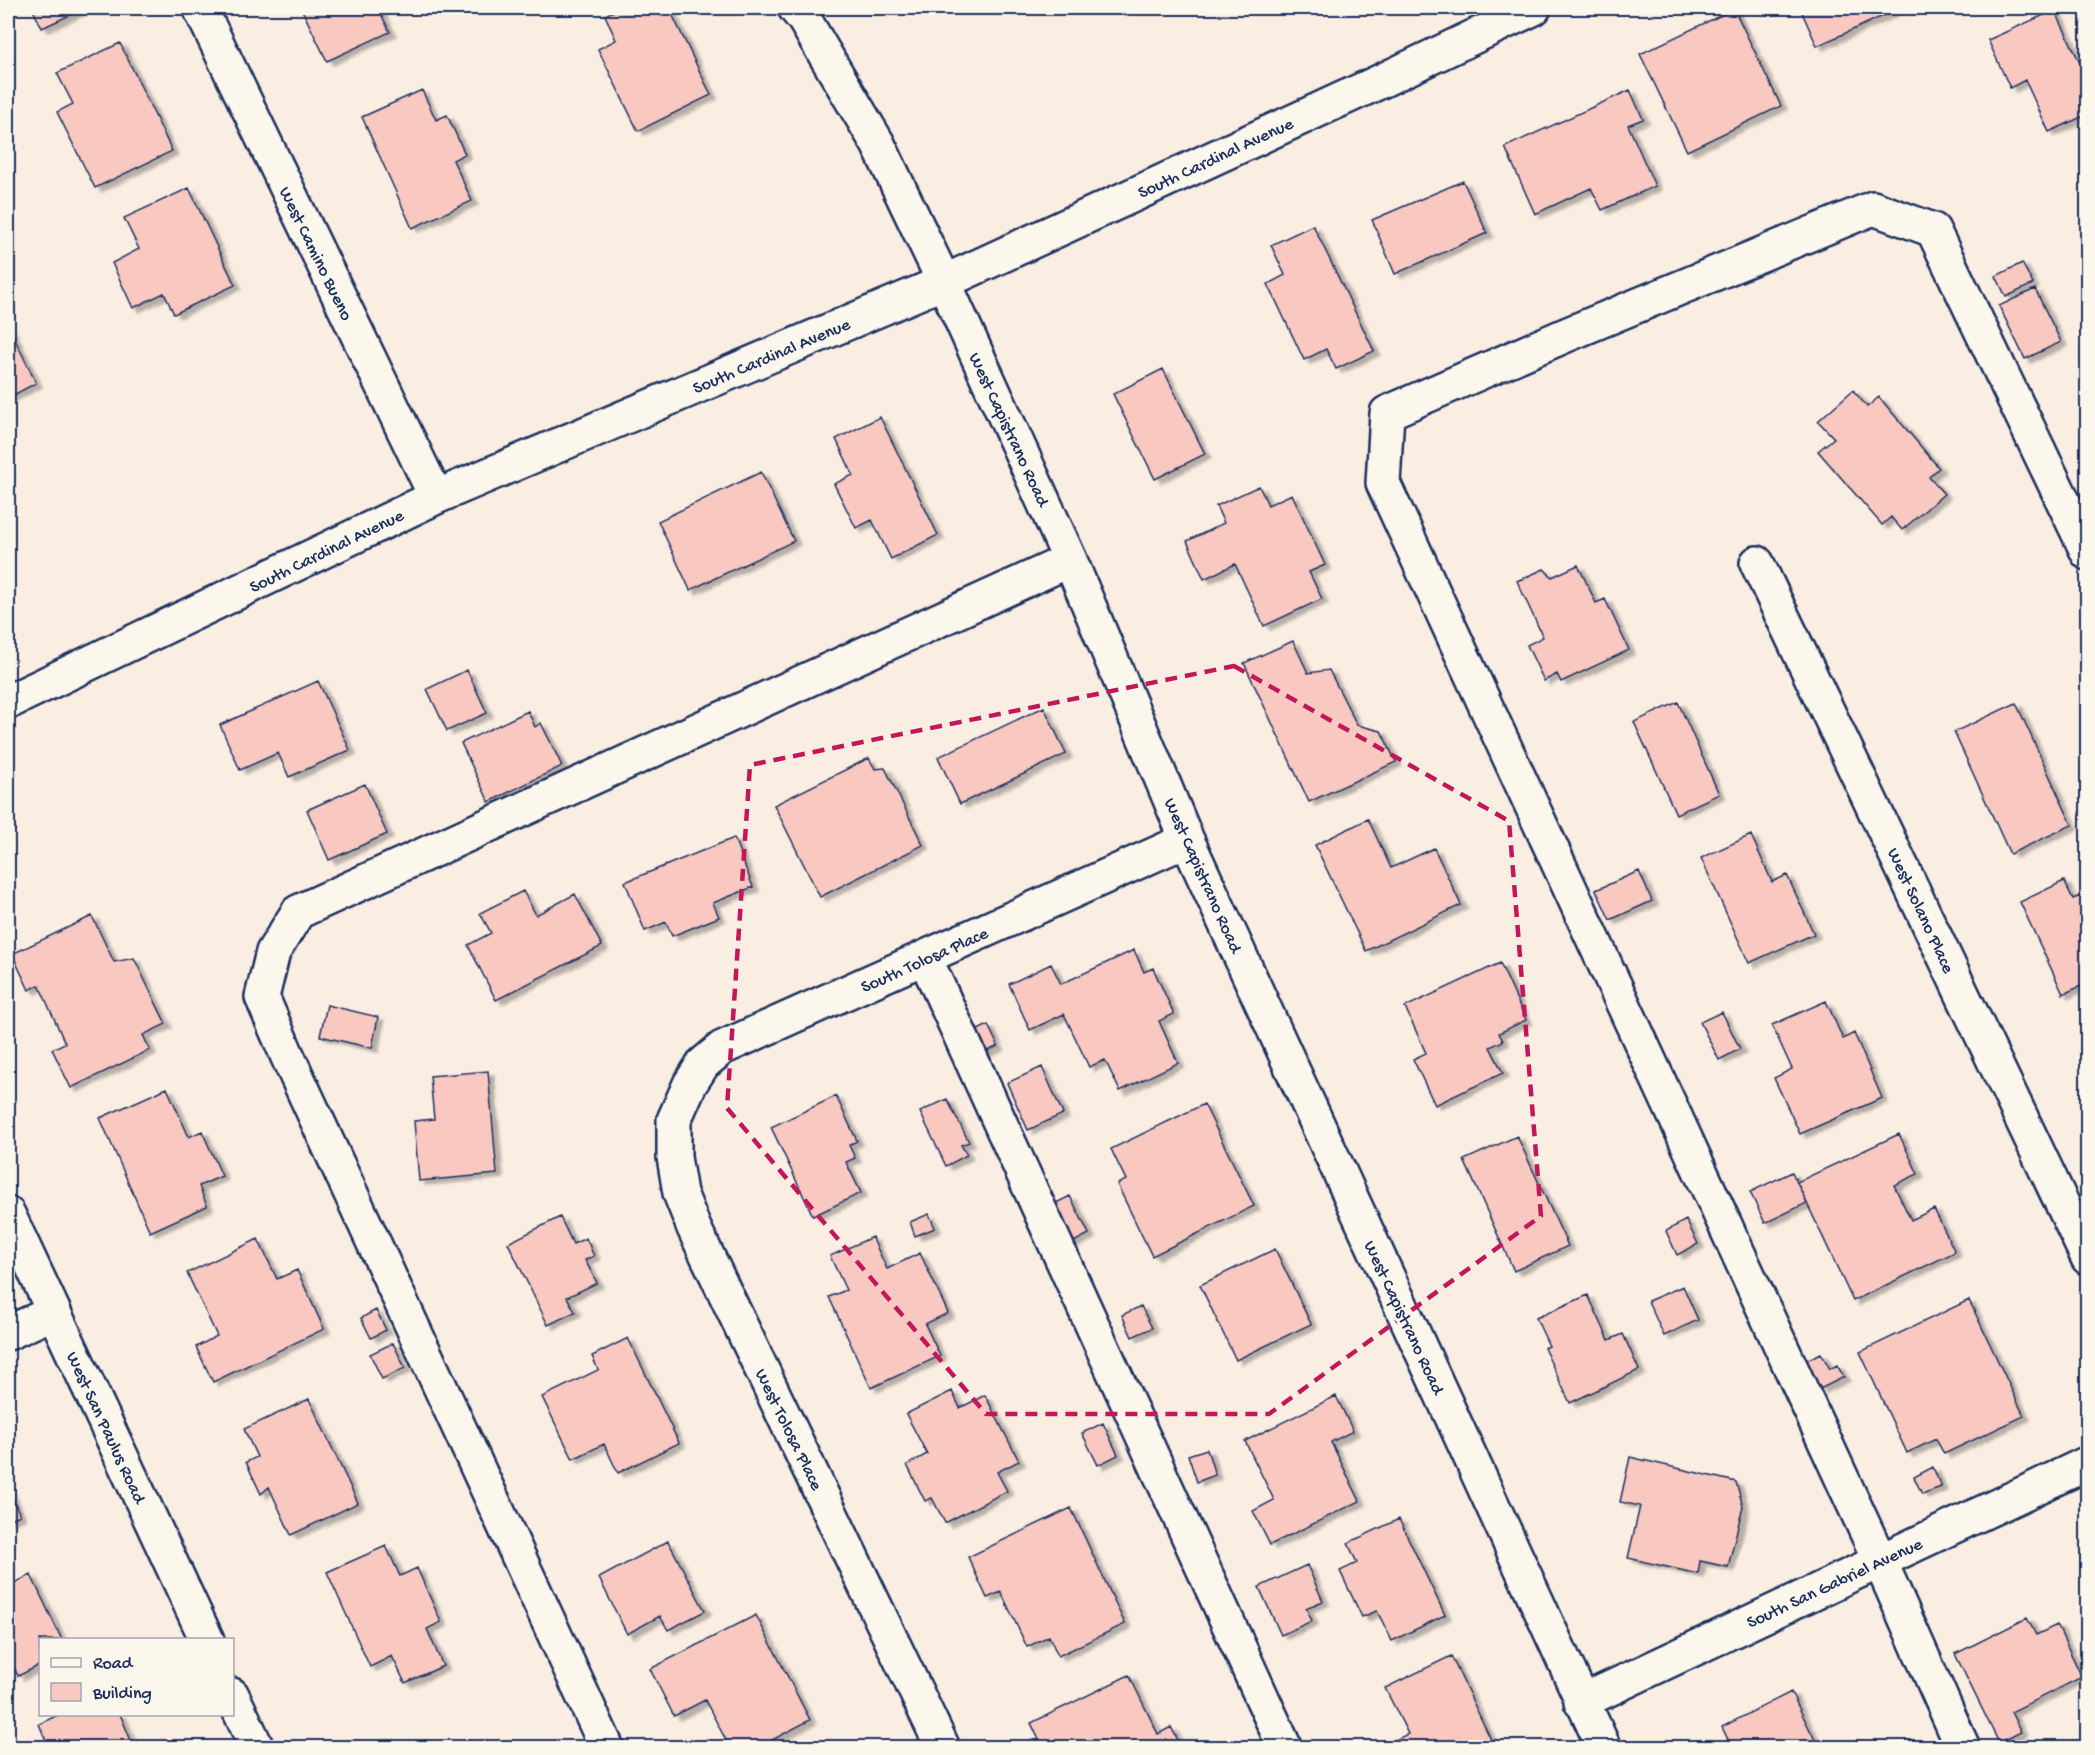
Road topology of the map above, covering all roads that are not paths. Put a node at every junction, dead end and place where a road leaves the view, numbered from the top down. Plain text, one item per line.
1 (200, 8) edge
2 (795, 8) edge
3 (1534, 8) edge
4 (944, 282) junction
5 (436, 497) junction
6 (2088, 553) edge
7 (1070, 560) junction
8 (1757, 563) dead end
9 (8, 702) edge
10 (1186, 840) junction
11 (925, 958) junction
12 (682, 1102) joint
13 (8, 1214) edge
14 (2088, 1258) edge
15 (54, 1312) junction
16 (8, 1333) edge
17 (2088, 1463) edge
18 (1880, 1561) junction
19 (206, 1638) edge
20 (234, 1699) edge
21 (1581, 1702) junction
22 (257, 1748) edge
23 (607, 1748) edge
24 (942, 1748) edge
25 (1285, 1748) edge
26 (1604, 1748) edge
27 (1963, 1748) edge

1 - 5 street, West Camino Bueno
2 - 4 street, West Capistrano Road
3 - 4 street, South Cardinal Avenue
4 - 5 street, South Cardinal Avenue
4 - 7 street, West Capistrano Road
5 - 9 street, South Cardinal Avenue
6 - 18 street
7 - 10 street, West Capistrano Road
7 - 23 street
8 - 14 street, West Solano Place
10 - 11 street, South Tolosa Place
10 - 21 street, West Capistrano Road
11 - 12 street, South Tolosa Place
11 - 25 street
12 - 24 street, West Tolosa Place
13 - 15 street, West San Paulus Road
15 - 16 street
15 - 19 street, West San Paulus Road
17 - 18 street, South San Gabriel Avenue
18 - 21 street, South San Gabriel Avenue
18 - 27 street
20 - 22 street
21 - 26 street, West Capistrano Road

